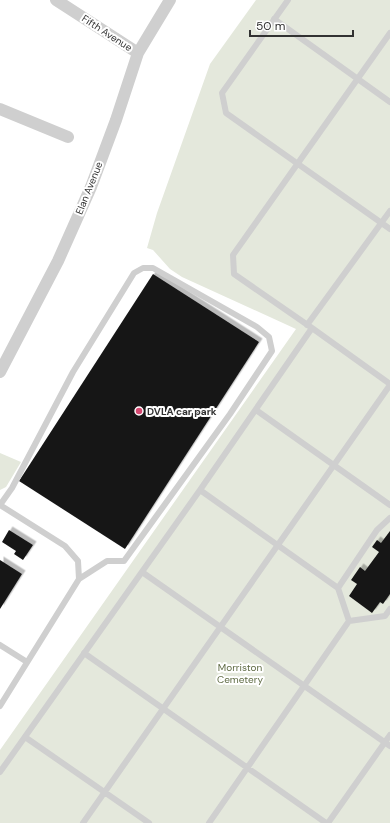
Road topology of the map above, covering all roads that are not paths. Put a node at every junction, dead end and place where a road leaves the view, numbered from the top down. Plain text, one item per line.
1 (56, 0) edge
2 (170, 0) edge
3 (288, 0) edge
4 (274, 19) junction
5 (390, 33) edge
6 (138, 53) junction
7 (358, 79) junction
8 (390, 102) edge
9 (0, 109) edge
10 (68, 137) dead end
11 (298, 164) junction
12 (390, 210) edge
13 (381, 223) junction
14 (390, 229) edge
15 (310, 326) junction
16 (0, 372) edge
17 (390, 385) edge
18 (256, 410) junction
19 (334, 465) junction
20 (200, 490) junction
21 (390, 505) edge
22 (390, 518) edge
23 (277, 545) junction
24 (142, 572) junction
25 (79, 579) junction
26 (338, 588) junction
27 (390, 609) edge
28 (388, 618) edge
29 (349, 621) junction
30 (220, 627) junction
31 (0, 645) edge
32 (84, 653) junction
33 (27, 662) junction
34 (304, 686) junction
35 (0, 706) edge
36 (163, 709) junction
37 (390, 735) edge
38 (25, 737) junction
39 (387, 744) edge
40 (247, 768) junction
41 (0, 772) edge
42 (105, 792) junction
43 (83, 823) edge
44 (149, 823) edge
45 (209, 823) edge
46 (327, 823) edge

1 - 6 street, Fifth Avenue
2 - 6 street, Elan Avenue
3 - 4 lane
4 - 7 lane
4 - 11 lane
5 - 7 lane
6 - 16 street, Elan Avenue
7 - 8 lane
7 - 11 lane
9 - 10 street
11 - 13 lane
11 - 15 lane
12 - 13 lane
13 - 14 lane
13 - 15 lane
15 - 17 lane
15 - 18 lane
17 - 19 lane
18 - 19 lane
18 - 20 lane
19 - 21 lane
19 - 23 lane
20 - 23 lane
20 - 24 lane
22 - 26 lane
23 - 26 lane
23 - 30 lane
24 - 30 lane
24 - 32 lane
25 - 25 lane
25 - 33 lane
26 - 29 lane
27 - 28 lane
28 - 29 lane
29 - 34 lane
30 - 34 lane
30 - 36 lane
31 - 33 lane
32 - 36 lane
32 - 38 lane
33 - 35 lane
34 - 39 lane
34 - 40 lane
36 - 40 lane
36 - 42 lane
37 - 39 lane
38 - 41 lane
38 - 42 lane
39 - 46 lane
40 - 45 lane
40 - 46 lane
42 - 43 lane
42 - 44 lane

